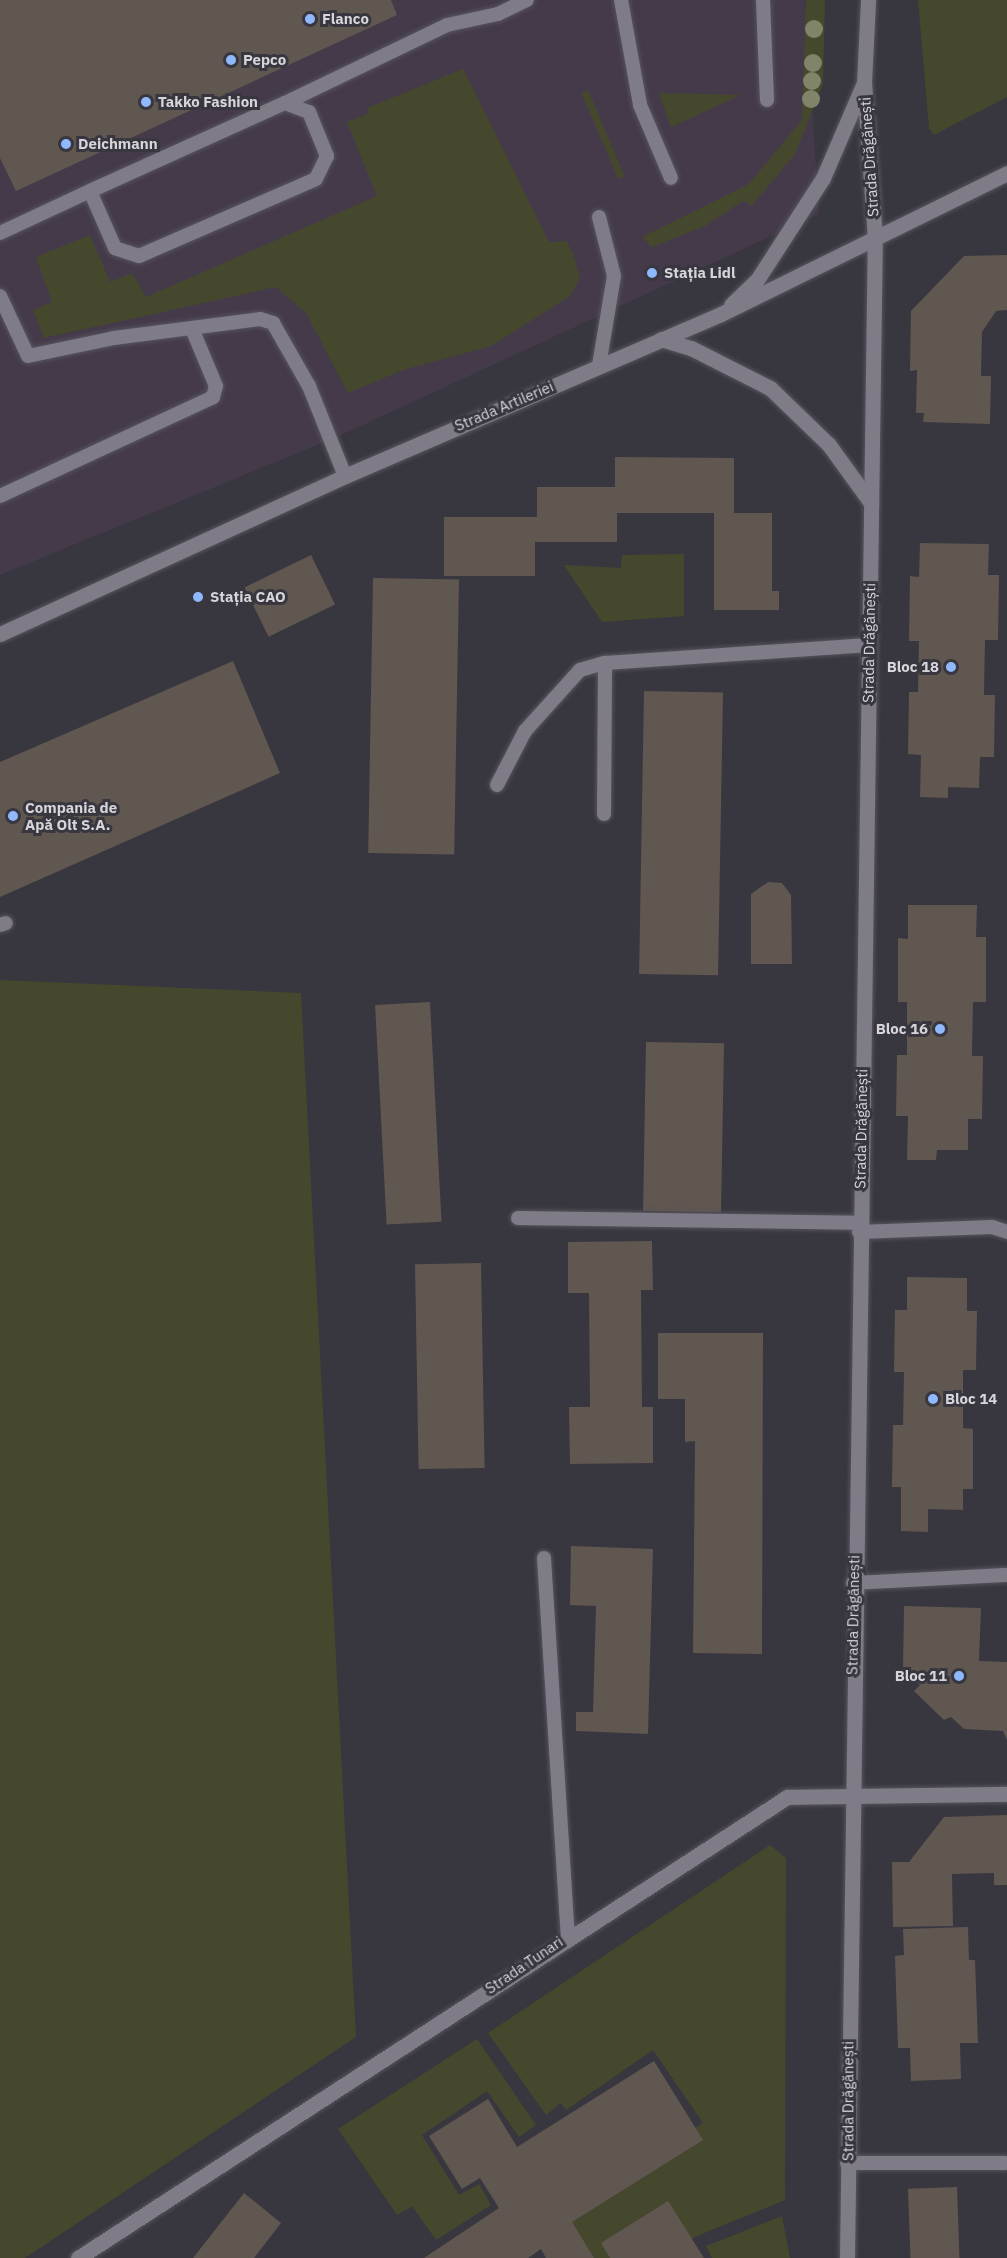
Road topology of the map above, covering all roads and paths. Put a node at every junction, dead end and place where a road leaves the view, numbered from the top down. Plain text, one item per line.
1 (527, 0) edge
2 (621, 0) edge
3 (763, 0) edge
4 (868, 0) edge
5 (864, 83) junction
6 (767, 100) dead end
7 (285, 103) junction
8 (1007, 173) edge
9 (671, 178) dead end
10 (90, 191) junction
11 (598, 217) dead end
12 (0, 233) edge
13 (875, 239) junction
14 (0, 296) edge
15 (721, 314) junction
16 (193, 331) junction
17 (661, 339) junction
18 (599, 366) junction
19 (345, 476) junction
20 (0, 496) edge
21 (871, 503) junction
22 (0, 634) edge
23 (869, 645) junction
24 (605, 663) junction
25 (497, 785) dead end
26 (604, 814) dead end
27 (518, 1218) dead end
28 (859, 1228) junction
29 (1007, 1232) edge
30 (544, 1558) dead end
31 (1007, 1575) edge
32 (853, 1583) junction
33 (1007, 1794) edge
34 (850, 1799) junction
35 (568, 1935) junction
36 (847, 2163) junction
37 (1005, 2163) dead end
38 (78, 2258) edge
39 (847, 2258) edge

1 - 7 lane
2 - 9 lane
3 - 6 lane
4 - 5 street, Strada Drăgănești
5 - 13 street, Strada Drăgănești
5 - 15 street
7 - 10 lane
7 - 10 lane
8 - 13 street, Strada Artileriei
10 - 12 lane
11 - 18 lane
13 - 15 street, Strada Artileriei
13 - 21 street, Strada Drăgănești
14 - 16 lane
15 - 17 street, Strada Artileriei
16 - 19 lane
16 - 20 lane
17 - 18 street, Strada Artileriei
17 - 21 street
18 - 19 street, Strada Artileriei
19 - 22 street, Strada Artileriei
21 - 23 street, Strada Drăgănești
23 - 24 lane
23 - 28 street, Strada Drăgănești
24 - 25 lane
24 - 26 lane
27 - 28 lane
28 - 29 lane
28 - 32 street, Strada Drăgănești
30 - 35 lane
31 - 32 lane
32 - 34 street, Strada Drăgănești
33 - 34 street, Strada Tunari
34 - 35 street, Strada Tunari
34 - 36 street, Strada Drăgănești
35 - 38 street, Strada Tunari
36 - 37 lane
36 - 39 street, Strada Drăgănești

